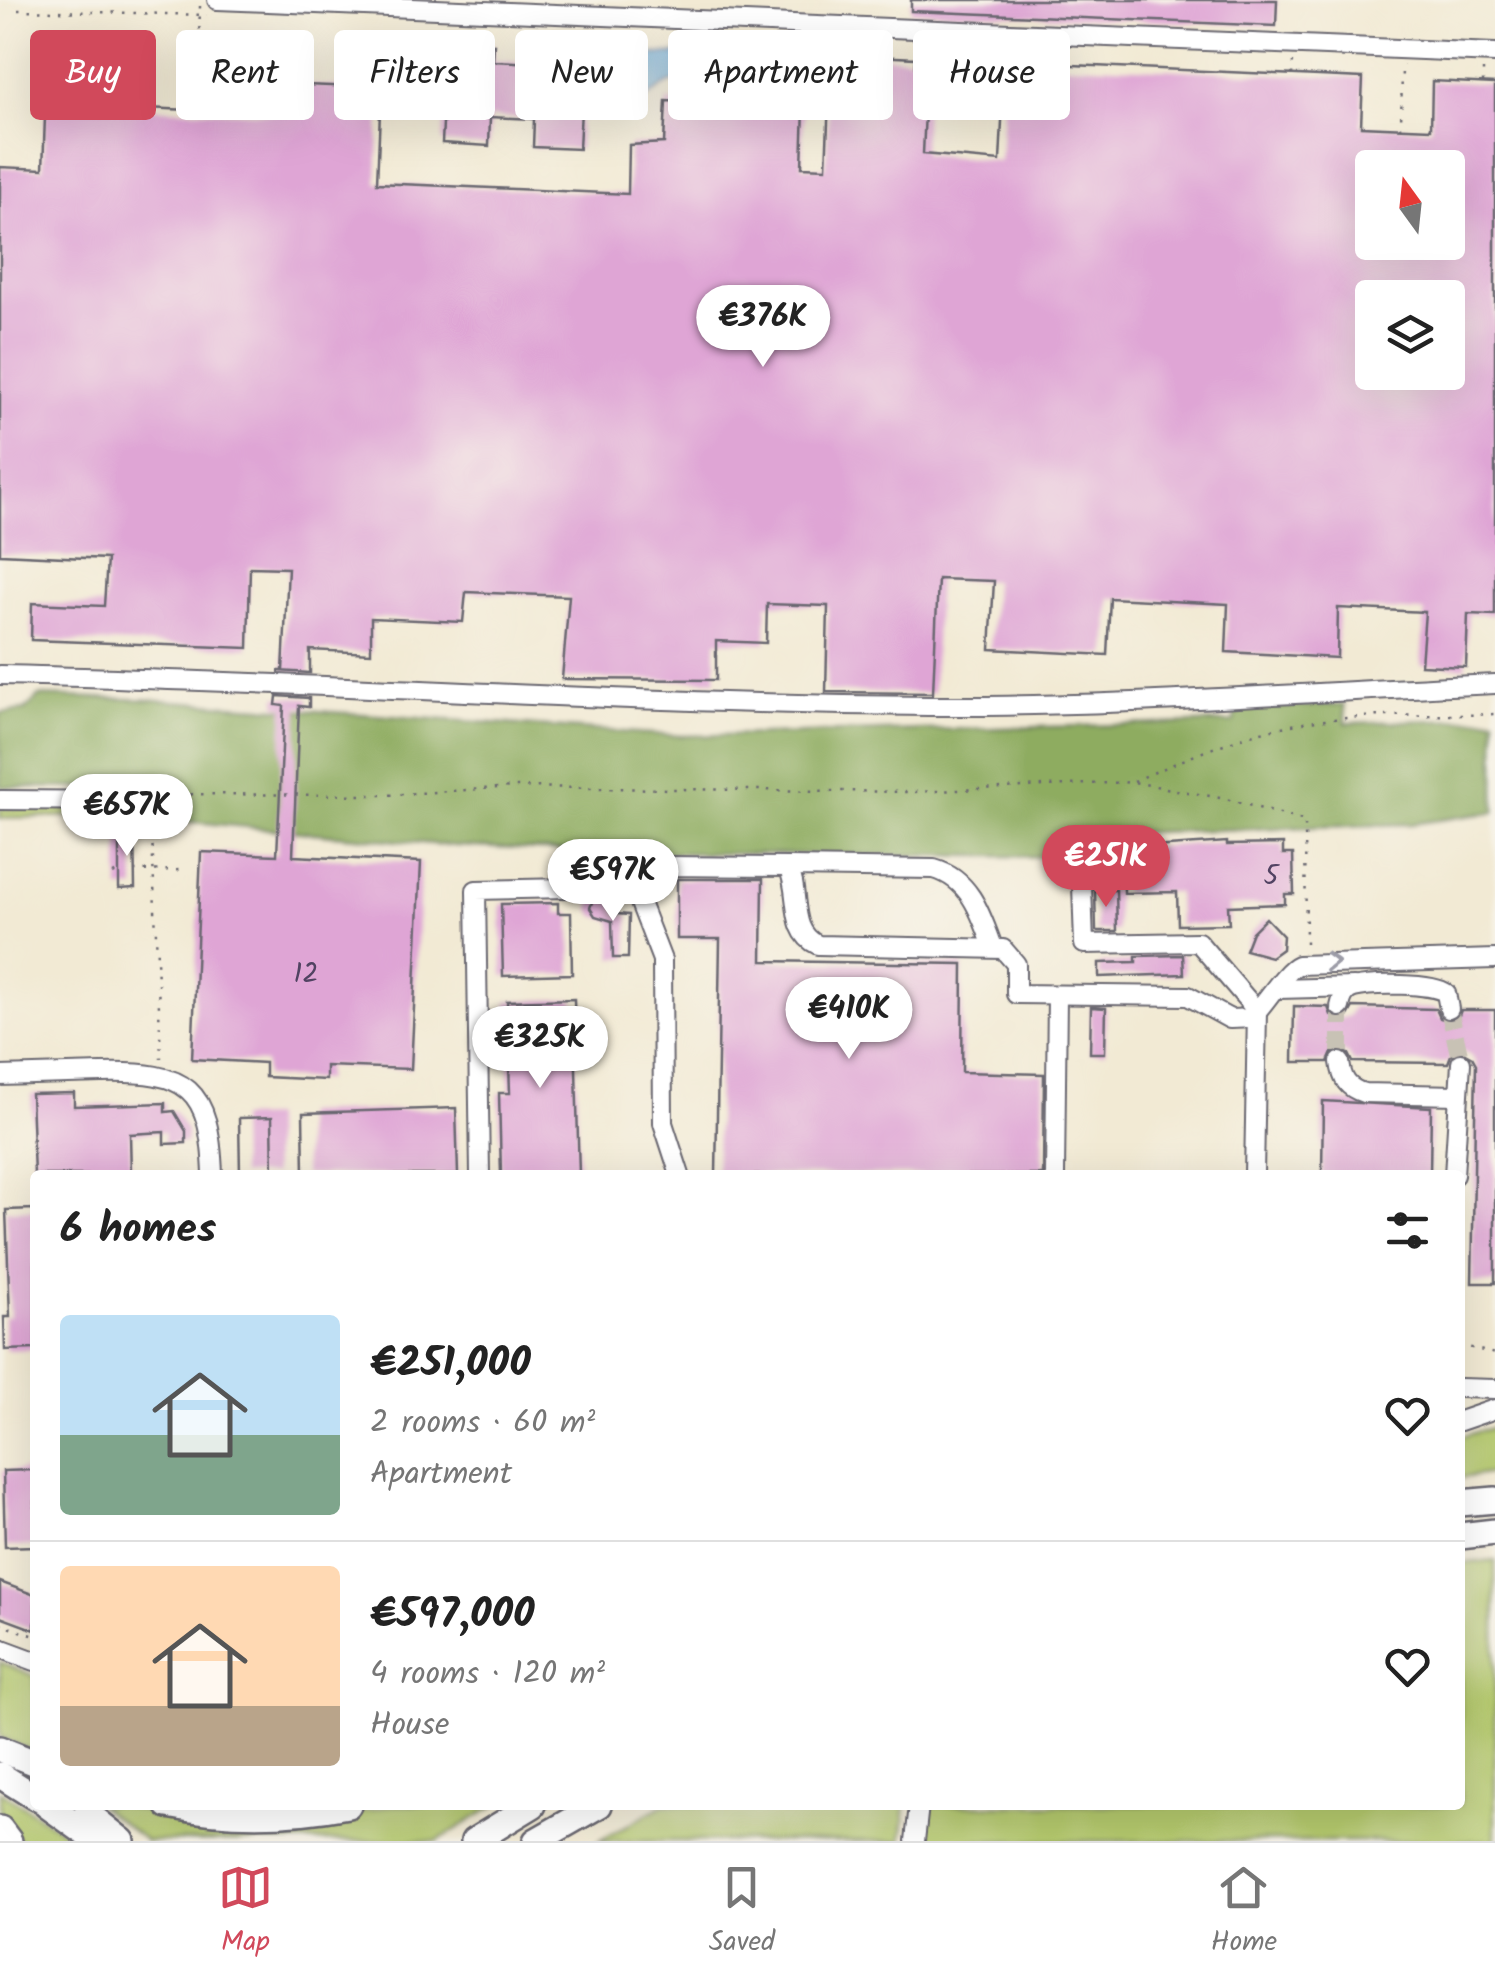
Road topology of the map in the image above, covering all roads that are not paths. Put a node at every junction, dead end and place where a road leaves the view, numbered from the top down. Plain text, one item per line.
1 (217, 0) edge
2 (490, 6) edge
3 (1495, 53) edge
4 (0, 675) edge
5 (1495, 684) edge
6 (152, 797) road end
7 (0, 800) edge
8 (1081, 856) dead end
9 (788, 868) junction
10 (566, 888) dead end
11 (993, 947) junction
12 (1495, 959) edge
13 (1355, 987) junction
14 (1278, 988) junction
15 (1057, 995) junction
16 (1340, 1007) tunnel mouth
17 (1450, 1009) dead end
18 (1256, 1014) junction
19 (1340, 1062) tunnel mouth
20 (1461, 1064) tunnel mouth
21 (0, 1076) edge
22 (1458, 1095) junction
23 (213, 1170) edge
24 (480, 1170) edge
25 (678, 1170) edge
26 (1055, 1170) edge
27 (1254, 1170) edge
28 (1454, 1170) edge
29 (1465, 1388) edge
30 (1495, 1389) edge
31 (1495, 1409) edge
32 (1465, 1420) edge
33 (1495, 1500) edge
34 (1465, 1503) edge
35 (1495, 1532) edge
36 (1465, 1535) edge
37 (0, 1648) edge
38 (30, 1659) edge
39 (0, 1752) edge
40 (30, 1761) edge
41 (30, 1773) edge
42 (0, 1775) edge
43 (30, 1794) edge
44 (54, 1810) edge
45 (82, 1810) edge
46 (209, 1810) edge
47 (308, 1810) edge
48 (525, 1810) edge
49 (590, 1810) edge
50 (918, 1810) edge
51 (0, 1828) edge
52 (9, 1841) edge
53 (97, 1841) edge
54 (122, 1841) edge
55 (474, 1841) edge
56 (536, 1841) edge
57 (915, 1841) edge

1 - 2 street
2 - 3 street
4 - 5 street
6 - 7 street
8 - 18 street
9 - 11 street
9 - 11 street
9 - 25 street
10 - 24 street
11 - 15 street
14 -> 12 street
13 - 14 street
13 - 16 street
13 - 17 street
14 - 18 street
15 - 18 street
15 - 26 street
18 - 27 street
19 - 22 street
20 - 22 street
21 - 23 street
22 - 28 street
29 - 30 street
31 - 32 street
33 - 34 highway
35 - 36 highway
37 - 38 street
39 - 40 highway
39 - 41 highway
42 - 43 highway
44 - 53 highway
45 - 54 highway
46 - 47 highway
48 - 55 highway
49 - 56 highway
50 - 57 street
51 - 52 highway

